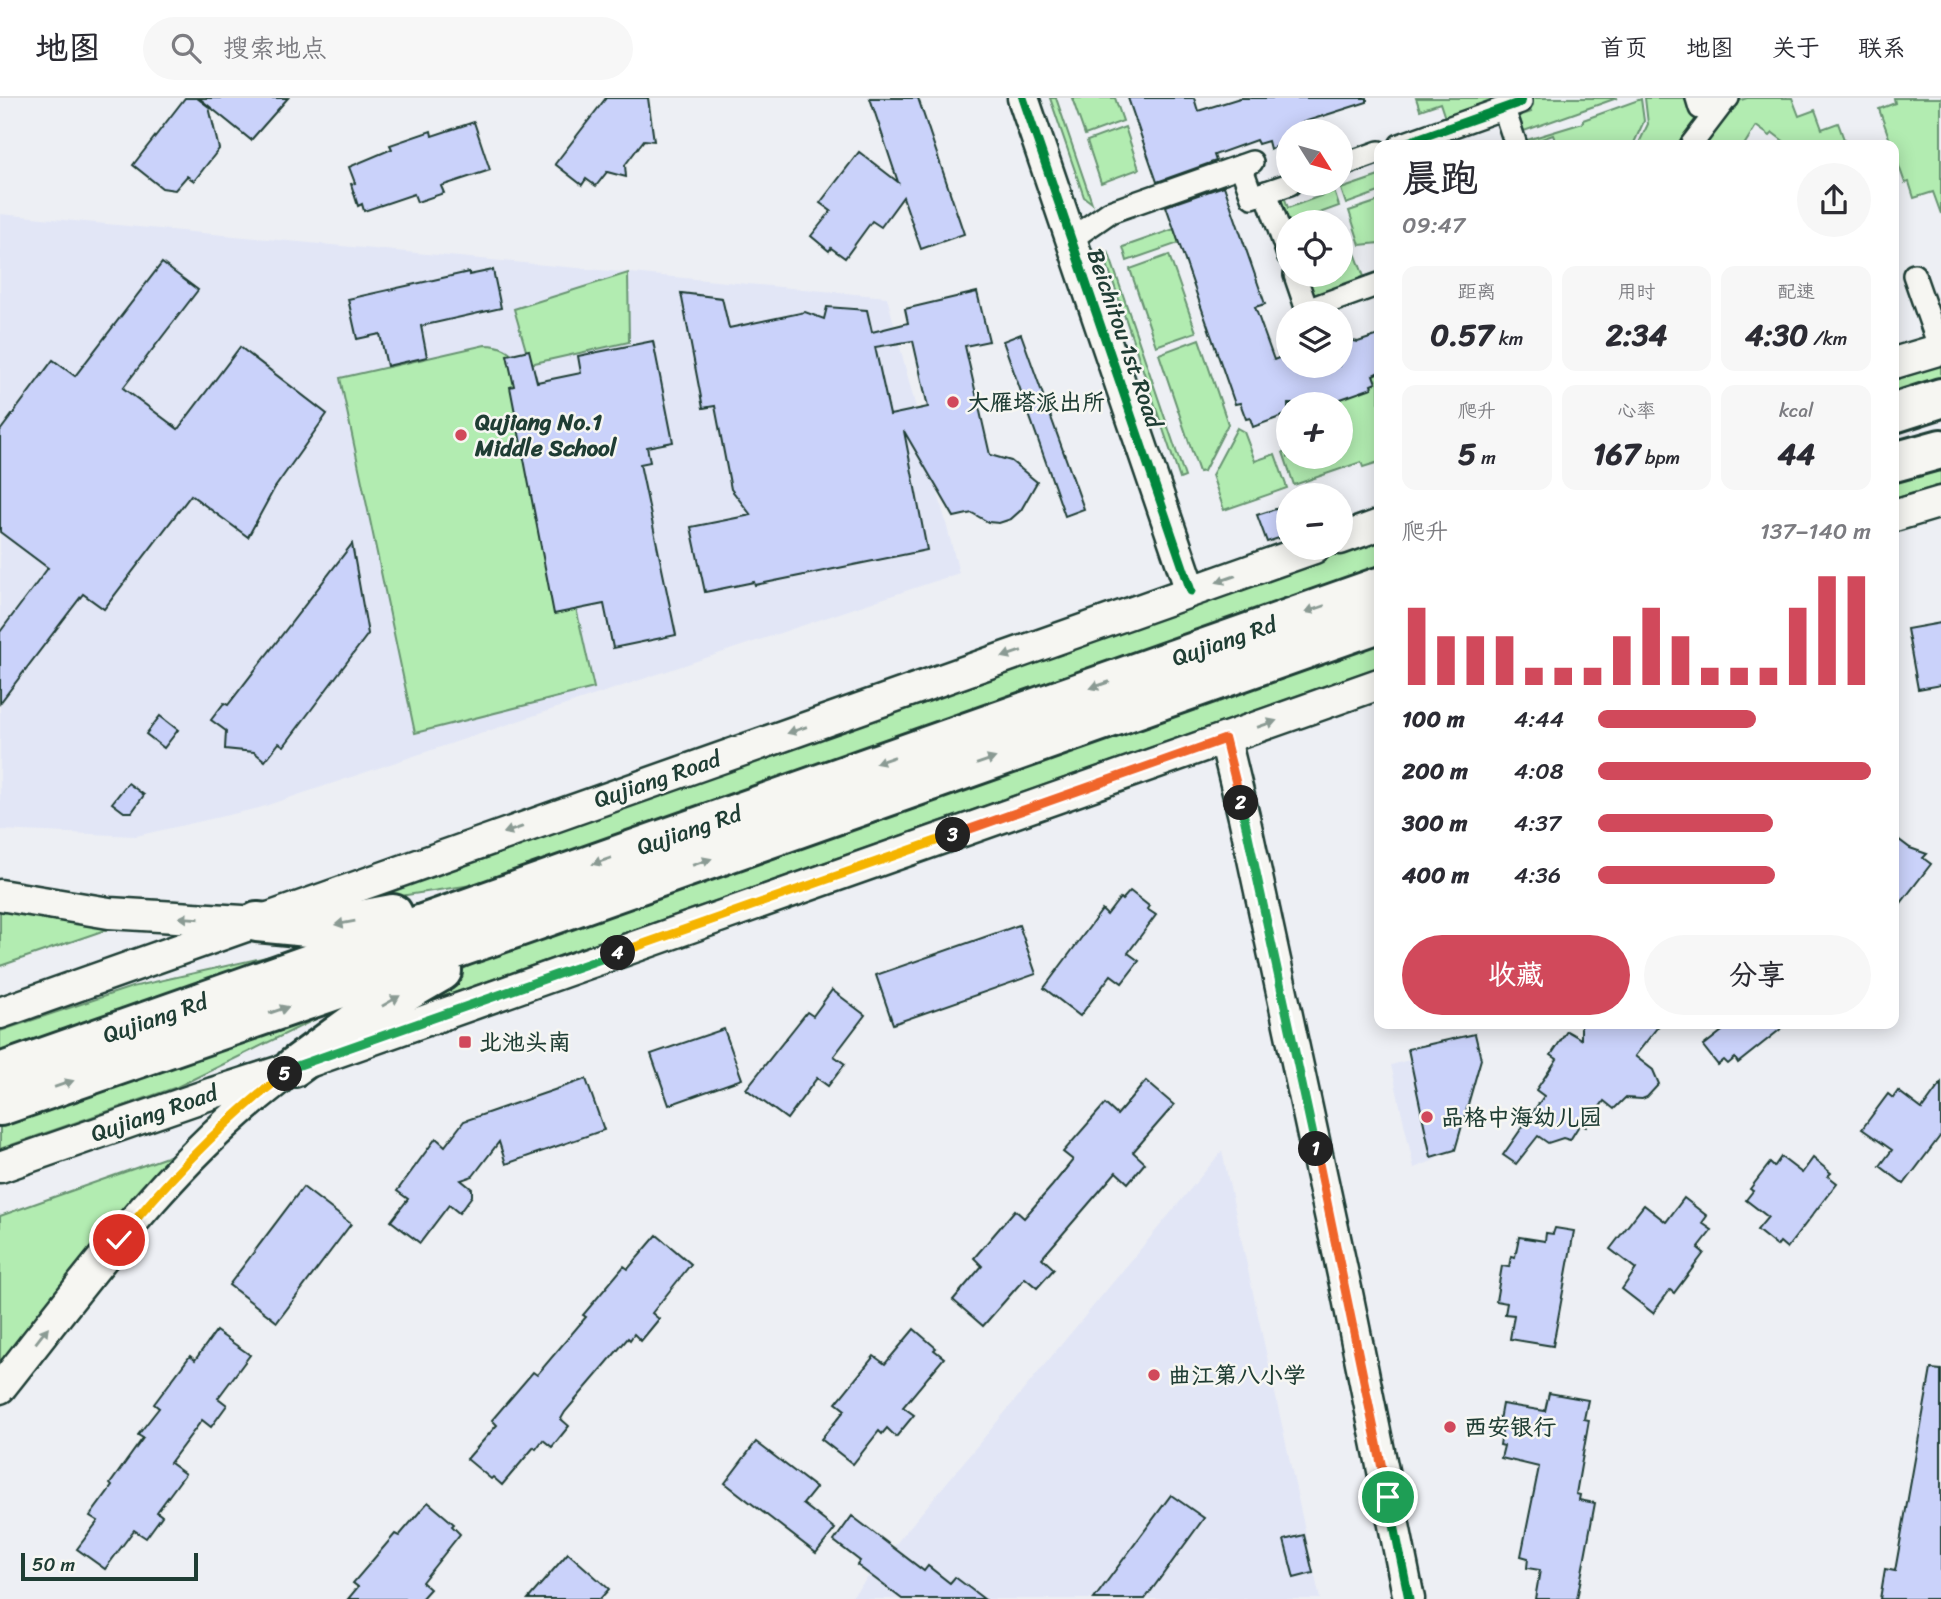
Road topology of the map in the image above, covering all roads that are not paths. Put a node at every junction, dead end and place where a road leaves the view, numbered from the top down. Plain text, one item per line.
1 (1023, 98) edge
2 (1697, 98) edge
3 (1727, 98) edge
4 (1512, 103) edge
5 (1413, 140) edge
6 (1516, 140) edge
7 (1695, 140) edge
8 (1374, 154) edge
9 (1353, 161) edge
10 (1276, 189) edge
11 (1266, 192) junction
12 (1276, 221) edge
13 (1071, 239) junction
14 (1914, 275) dead end
15 (1374, 286) edge
16 (1299, 287) edge
17 (1940, 349) edge
18 (1899, 361) edge
19 (1941, 398) edge
20 (1899, 411) edge
21 (1941, 449) edge
22 (1899, 461) edge
23 (1941, 502) edge
24 (1899, 515) edge
25 (1374, 527) edge
26 (1353, 534) edge
27 (1280, 560) edge
28 (1374, 589) edge
29 (1191, 591) junction
30 (1374, 625) edge
31 (1374, 686) edge
32 (1225, 739) junction
33 (0, 895) edge
34 (515, 910) junction
35 (257, 922) junction
36 (0, 1013) edge
37 (294, 1067) junction
38 (0, 1073) edge
39 (0, 1106) edge
40 (0, 1167) edge
41 (0, 1388) edge
42 (1409, 1599) edge

1 - 13 main road, Beichitou 1st Road
2 - 3 street
3 - 7 street
4 - 5 street
4 - 6 street
8 - 9 street
10 - 11 street
11 - 12 street
11 - 13 street
13 - 29 main road, Beichitou 1st Road
14 - 17 street
15 - 16 street
17 - 18 main road
19 - 20 highway
21 - 22 highway
23 - 24 main road
25 - 26 main road
27 -> 29 main road, Qujiang Road
28 -> 34 highway, Qujiang Rd
29 -> 35 main road, Qujiang Road
34 -> 30 highway, Qujiang Rd
32 -> 31 main road, Qujiang Road
32 - 37 main road, Qujiang Road
32 - 42 main road
35 -> 33 main road
34 -> 35 highway
37 -> 34 highway
34 - 38 highway, Qujiang Rd
39 -> 34 highway, Qujiang Rd
35 - 36 main road, Qujiang Road
37 - 40 main road, Qujiang Road
41 -> 37 main road

